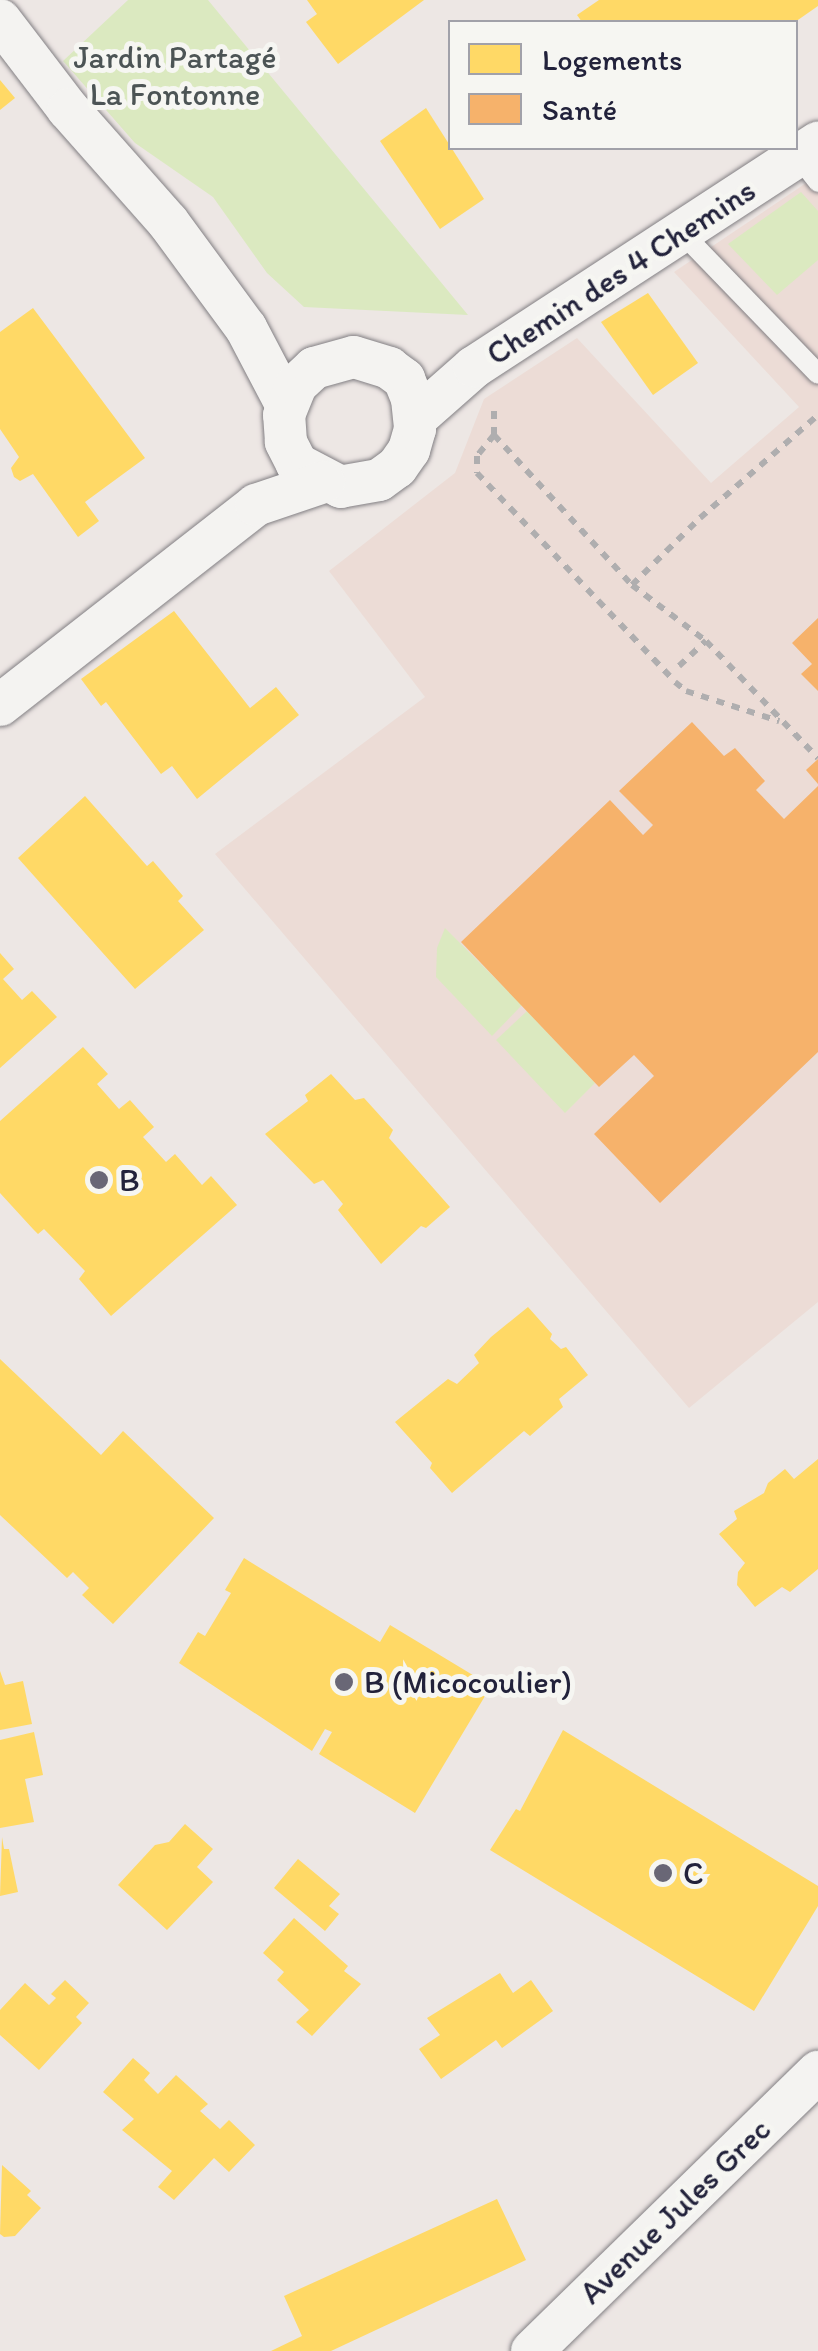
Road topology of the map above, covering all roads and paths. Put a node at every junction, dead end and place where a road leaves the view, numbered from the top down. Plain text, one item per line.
1 (0, 20) edge
2 (811, 160) edge
3 (681, 232) junction
4 (246, 328) junction
5 (334, 360) junction
6 (474, 367) junction
7 (818, 374) edge
8 (409, 399) junction
9 (818, 415) edge
10 (286, 424) junction
11 (494, 435) junction
12 (324, 482) junction
13 (256, 505) junction
14 (632, 585) junction
15 (706, 641) junction
16 (679, 666) dead end
17 (0, 705) edge
18 (780, 721) junction
19 (818, 758) edge
20 (818, 2072) edge
21 (532, 2351) edge

1 - 4 street
2 - 3 street, Chemin des 4 Chemins
3 - 6 street, Chemin des 4 Chemins
3 - 7 lane
4 - 5 street
4 - 10 street
5 - 8 street
5 - 10 street
6 - 8 street, Chemin des 4 Chemins
6 - 11 path
8 - 12 street
9 - 14 path
10 - 12 street
10 - 13 street
11 - 14 path
11 - 18 path
12 - 13 street
13 - 17 street
14 - 15 path
15 - 16 path
15 - 18 path
18 - 19 path
20 - 21 street, Avenue Jules Grec

